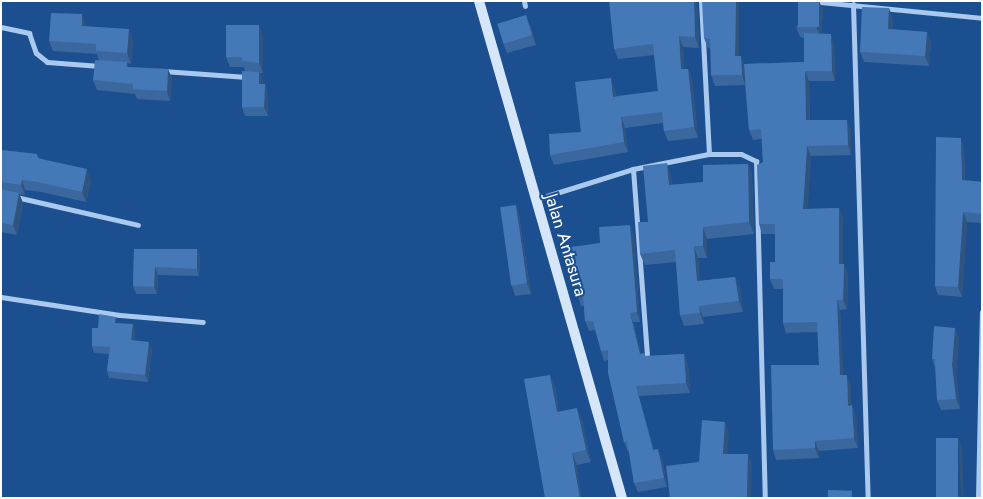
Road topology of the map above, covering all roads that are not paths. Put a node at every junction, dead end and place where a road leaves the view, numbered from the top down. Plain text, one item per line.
1 (479, 1) edge
2 (701, 1) edge
3 (810, 1) edge
4 (853, 4) junction
5 (982, 18) edge
6 (1, 26) edge
7 (107, 66) edge
8 (156, 70) edge
9 (252, 77) edge
10 (709, 154) junction
11 (633, 169) junction
12 (11, 196) edge
13 (536, 200) junction
14 (138, 225) dead end
15 (1, 296) edge
16 (982, 312) edge
17 (203, 322) dead end
18 (647, 354) edge
19 (622, 498) edge
20 (765, 498) edge
21 (868, 498) edge
22 (978, 498) edge

1 - 13 main road, Jalan Antasura
2 - 10 street
3 - 4 street
4 - 5 street
4 - 21 street
6 - 7 street
8 - 9 street
10 - 11 street
10 - 20 street
11 - 13 street
11 - 18 street
12 - 14 street
13 - 19 main road, Jalan Antasura
15 - 17 street
16 - 22 street

